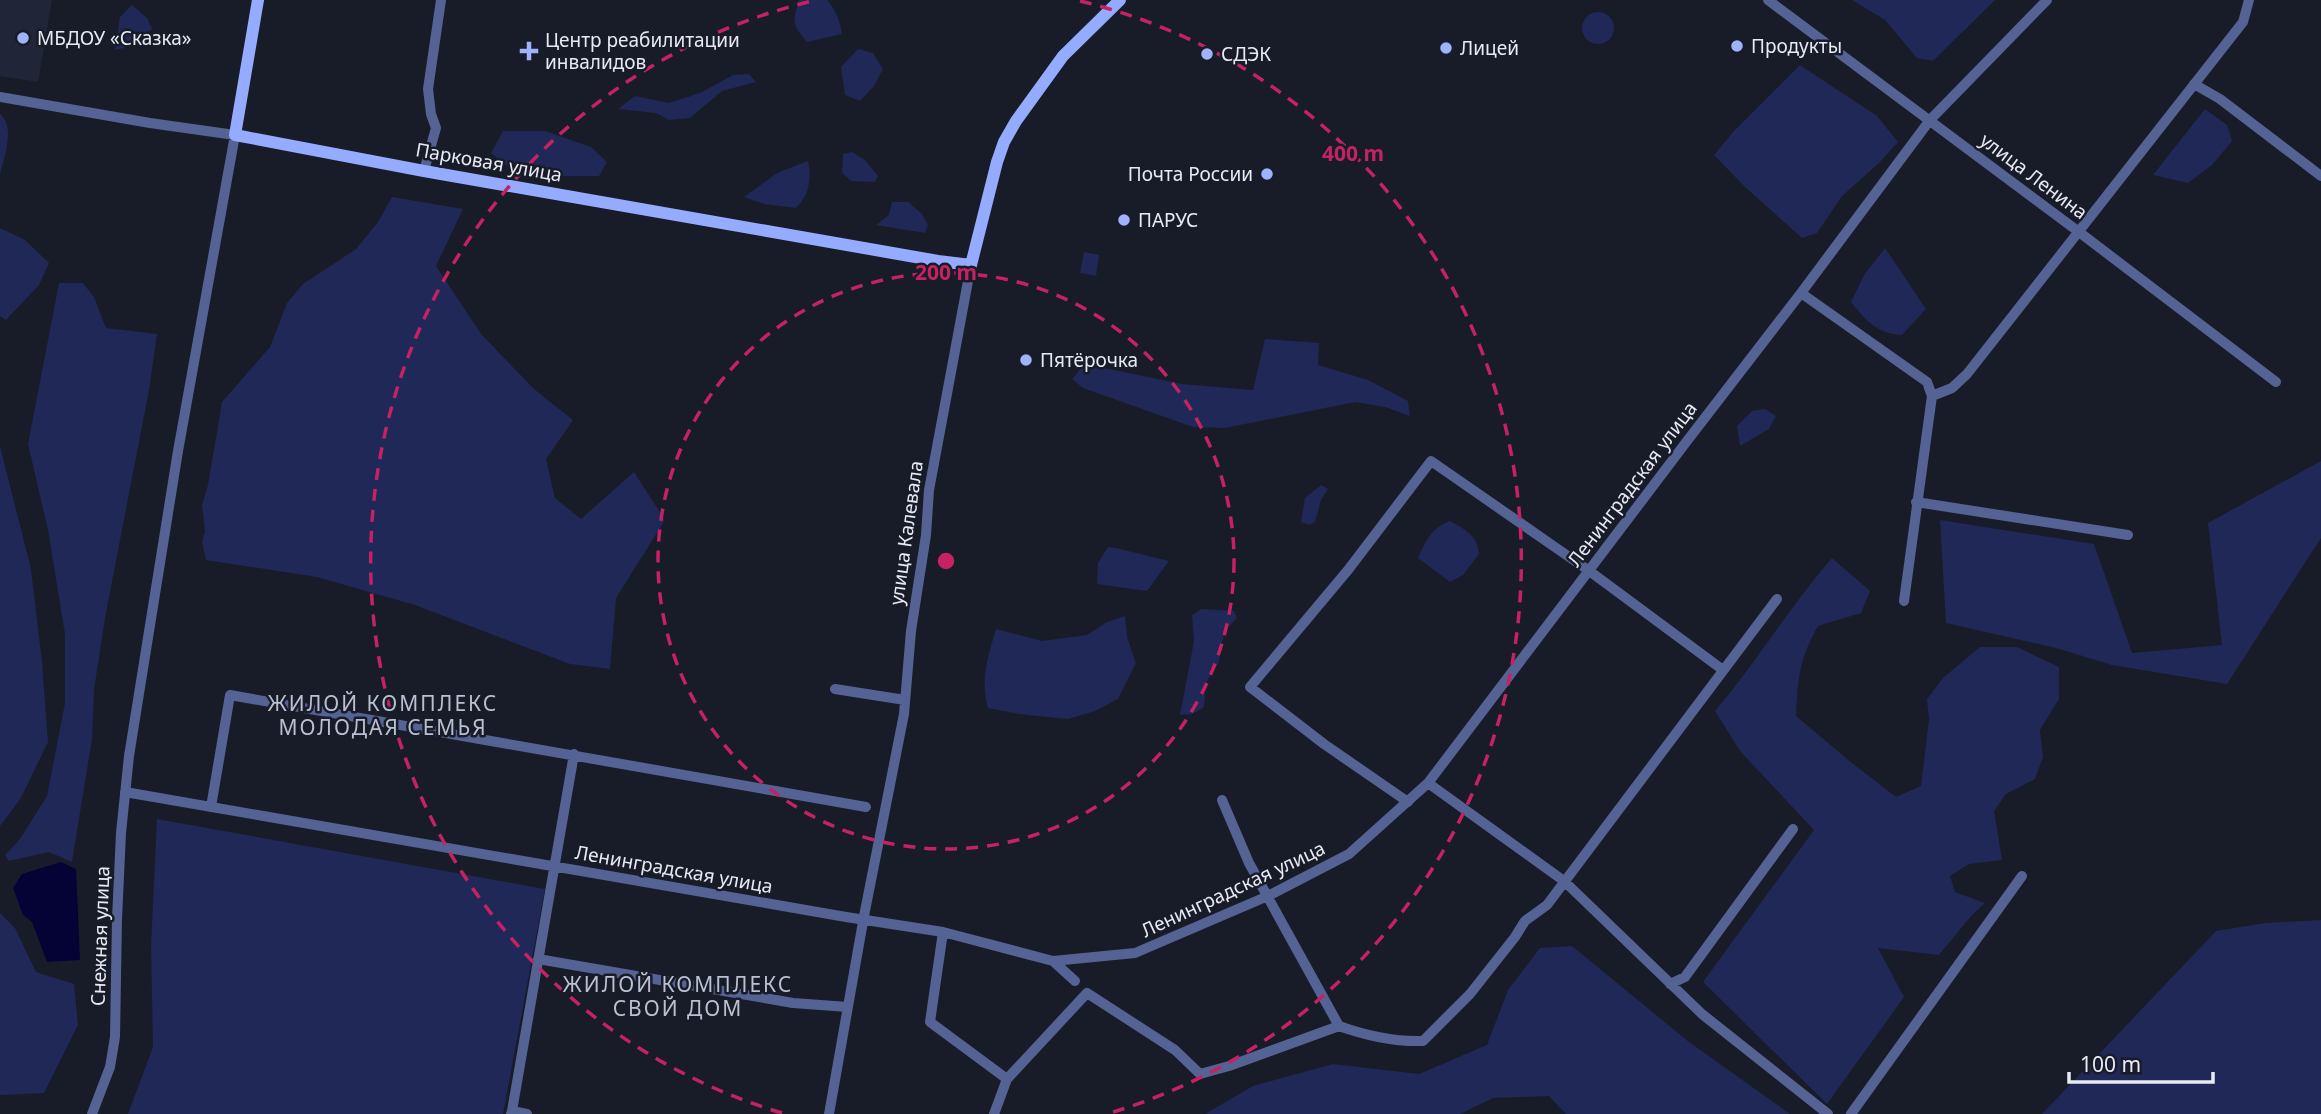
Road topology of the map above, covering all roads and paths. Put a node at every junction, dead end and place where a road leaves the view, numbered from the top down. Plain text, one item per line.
1 (258, 0) edge
2 (441, 0) edge
3 (1120, 0) edge
4 (1768, 0) edge
5 (2047, 0) edge
6 (2249, 0) edge
7 (2194, 84) junction
8 (0, 97) edge
9 (1930, 120) junction
10 (236, 135) junction
11 (424, 171) junction
12 (2321, 176) edge
13 (2079, 232) junction
14 (971, 265) junction
15 (1801, 293) junction
16 (2276, 382) dead end
17 (1932, 396) junction
18 (1916, 502) junction
19 (2128, 535) dead end
20 (1588, 570) junction
21 (1777, 598) dead end
22 (1905, 601) dead end
23 (1723, 670) junction
24 (835, 689) dead end
25 (905, 700) junction
26 (574, 754) junction
27 (1428, 783) junction
28 (125, 792) junction
29 (1222, 800) dead end
30 (1408, 802) junction
31 (211, 807) junction
32 (883, 814) junction
33 (1793, 830) dead end
34 (554, 866) junction
35 (2022, 876) dead end
36 (1564, 881) junction
37 (1268, 896) junction
38 (864, 920) junction
39 (943, 932) junction
40 (538, 959) junction
41 (1053, 961) junction
42 (1075, 981) dead end
43 (1670, 985) junction
44 (848, 1007) junction
45 (1339, 1026) junction
46 (1007, 1079) junction
47 (511, 1113) edge
48 (92, 1114) edge
49 (527, 1114) edge
50 (830, 1114) edge
51 (994, 1114) edge
52 (1828, 1114) edge
53 (1852, 1114) edge

1 - 10 main road
2 - 11 street
3 - 14 main road, улица Калевала
4 - 9 street, улица Ленина
5 - 9 street, Ленинградская улица
6 - 7 street
7 - 12 street
7 - 13 street
8 - 10 street, Парковая улица
9 - 13 street, улица Ленина
9 - 15 street, Ленинградская улица
10 - 11 main road, Парковая улица
10 - 28 street, Снежная улица
11 - 14 main road, Парковая улица
13 - 16 street, улица Ленина
13 - 17 street
14 - 25 street, улица Калевала
15 - 17 street
15 - 20 street, Ленинградская улица
17 - 18 street
18 - 19 street
18 - 22 street
20 - 23 street
20 - 27 street, Ленинградская улица
20 - 30 street
21 - 23 street
23 - 36 street
24 - 25 street
25 - 32 street, улица Калевала
26 - 31 street
26 - 32 street
26 - 34 street
27 - 30 street, Ленинградская улица
27 - 36 street
28 - 31 street, Ленинградская улица
28 - 48 street, Снежная улица
29 - 37 street
30 - 37 street, Ленинградская улица
31 - 34 street, Ленинградская улица
32 - 38 street, улица Калевала
33 - 43 street
34 - 38 street, Ленинградская улица
34 - 40 street
35 - 53 street
36 - 43 street
36 - 45 street
37 - 41 street, Ленинградская улица
37 - 45 street
38 - 39 street, Ленинградская улица
38 - 44 street, улица Калевала
39 - 41 street, Ленинградская улица
39 - 46 street
40 - 44 street
40 - 47 street
41 - 42 street
43 - 52 street
44 - 50 street, улица Калевала
45 - 46 street
46 - 51 street
47 - 49 street

